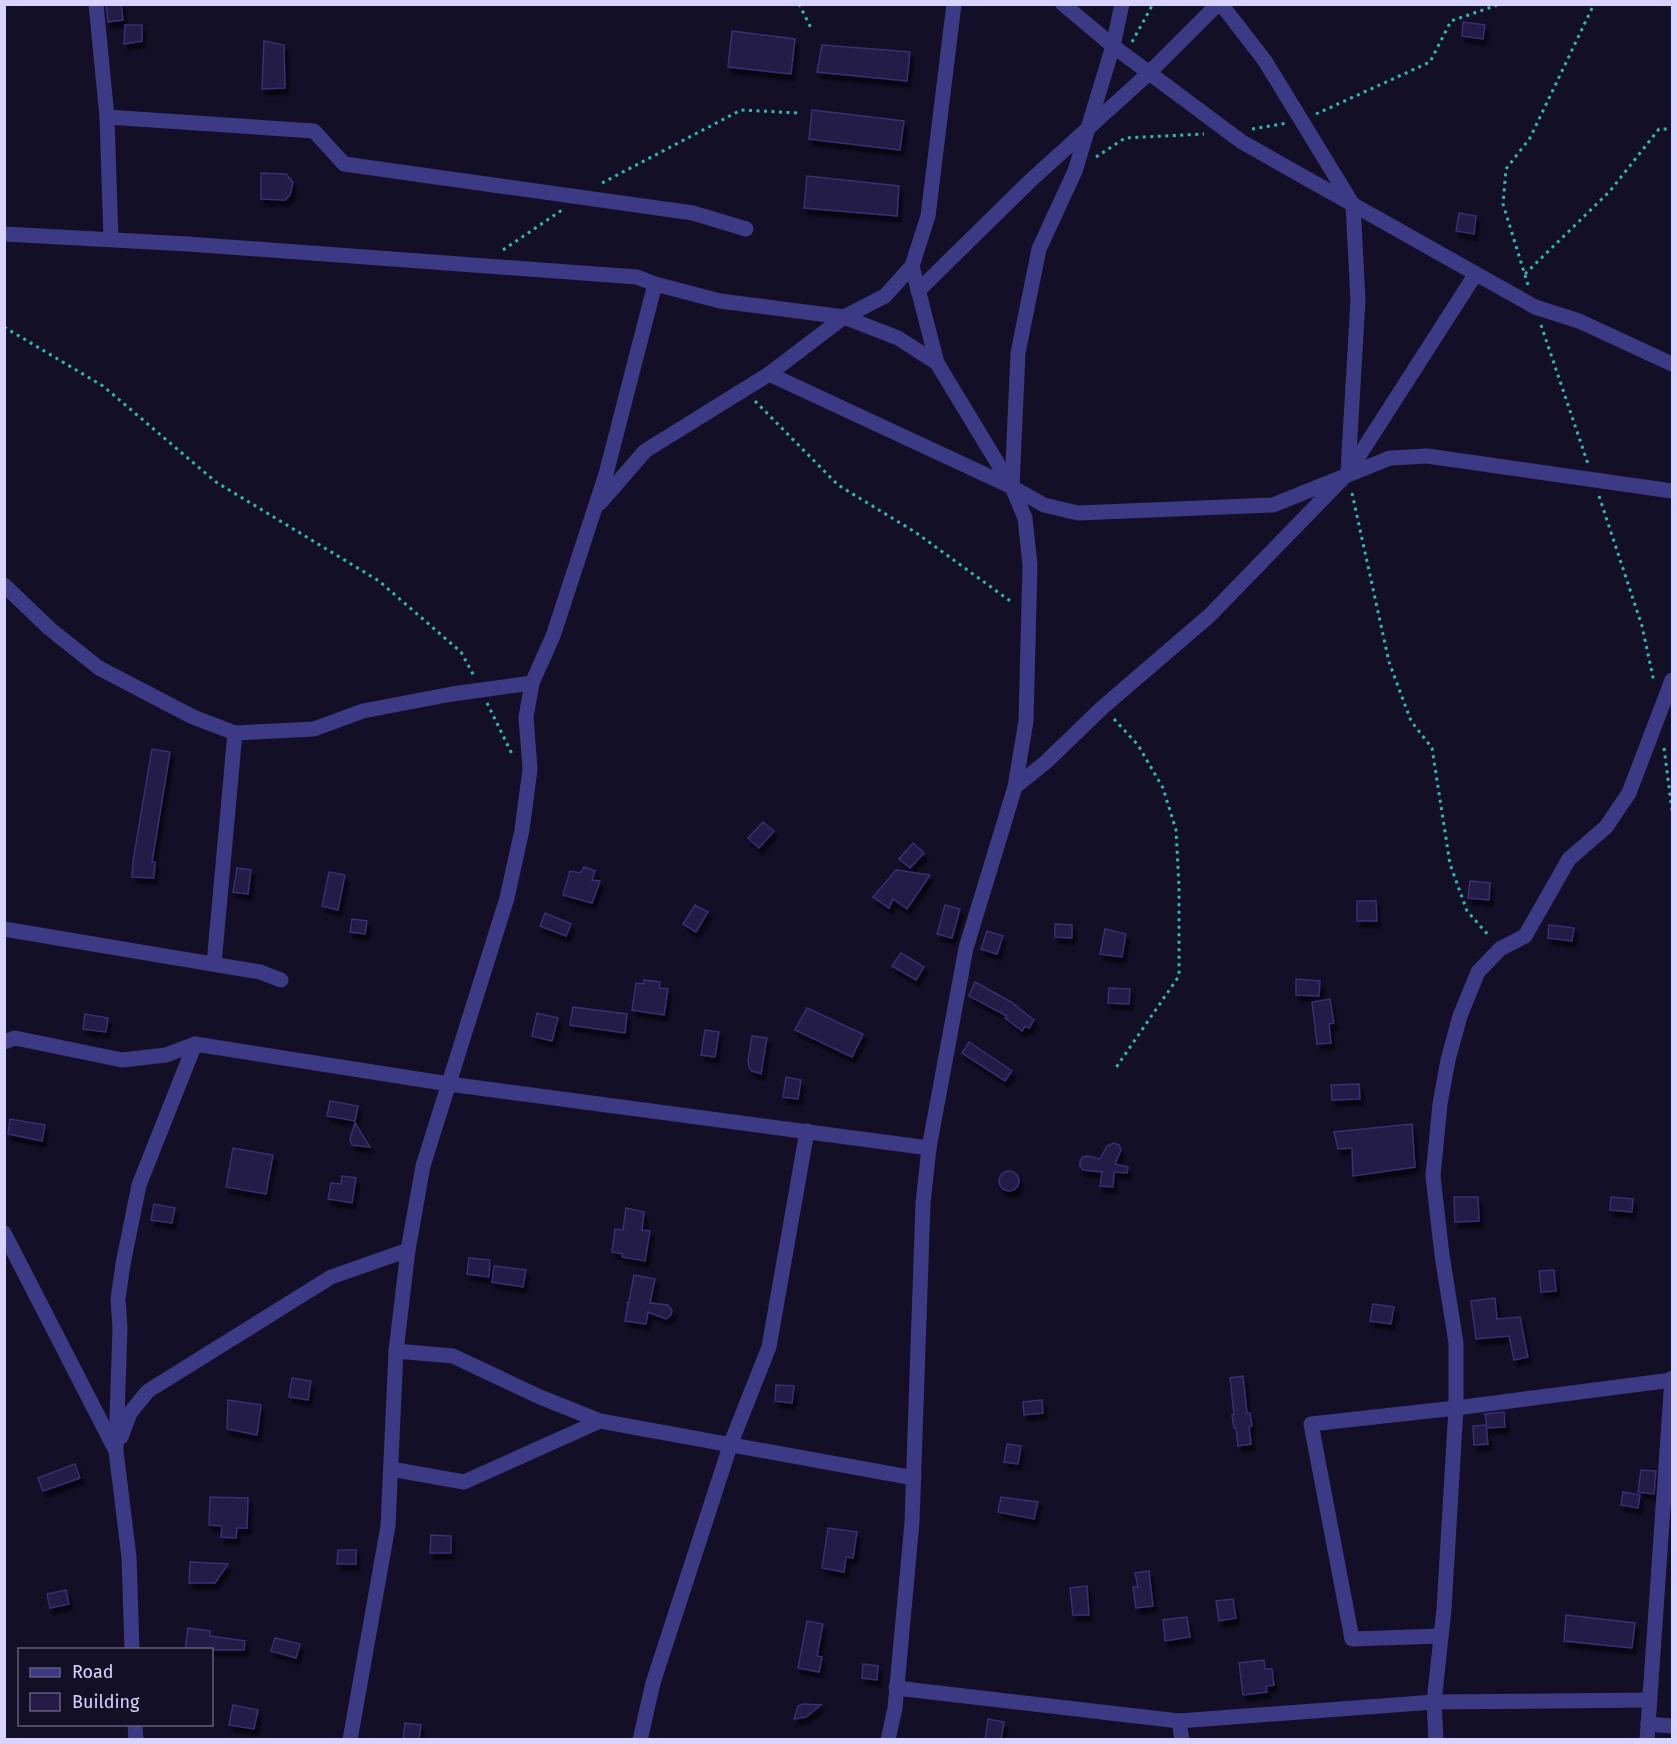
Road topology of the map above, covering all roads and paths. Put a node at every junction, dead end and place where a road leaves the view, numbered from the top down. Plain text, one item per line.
1 (96, 4) edge
2 (799, 4) edge
3 (954, 4) edge
4 (1063, 4) edge
5 (1122, 4) edge
6 (1153, 4) edge
7 (1220, 4) edge
8 (1594, 4) edge
9 (812, 30) dead end
10 (1118, 51) junction
11 (1149, 73) junction
12 (798, 113) dead end
13 (107, 117) junction
14 (1088, 129) junction
15 (1672, 129) edge
16 (581, 197) junction
17 (1353, 205) junction
18 (746, 229) dead end
19 (4, 234) edge
20 (111, 239) junction
21 (480, 266) junction
22 (912, 266) junction
23 (1525, 274) junction
24 (1476, 275) junction
25 (656, 284) junction
26 (918, 291) junction
27 (1535, 307) junction
28 (844, 317) junction
29 (4, 327) edge
30 (937, 363) junction
31 (1672, 364) edge
32 (769, 374) junction
33 (744, 390) junction
34 (1348, 473) junction
35 (1593, 479) junction
36 (1012, 487) junction
37 (1672, 491) edge
38 (594, 510) junction
39 (4, 585) edge
40 (1029, 614) junction
41 (1672, 680) edge
42 (532, 683) junction
43 (481, 690) junction
44 (1103, 707) junction
45 (1660, 712) junction
46 (235, 732) junction
47 (1664, 745) dead end
48 (514, 757) dead end
49 (1014, 787) junction
50 (1672, 810) edge
51 (4, 929) edge
52 (1500, 949) junction
53 (214, 964) junction
54 (281, 980) dead end
55 (4, 1042) edge
56 (195, 1044) junction
57 (1115, 1069) dead end
58 (449, 1084) junction
59 (807, 1131) junction
60 (929, 1148) junction
61 (4, 1233) edge
62 (408, 1251) junction
63 (396, 1352) junction
64 (1672, 1379) edge
65 (1456, 1408) junction
66 (600, 1421) junction
67 (730, 1443) junction
68 (116, 1451) junction
69 (391, 1469) junction
70 (914, 1478) junction
71 (1441, 1636) junction
72 (132, 1648) edge
73 (896, 1688) junction
74 (1650, 1700) junction
75 (1434, 1702) junction
76 (1179, 1721) junction
77 (1648, 1724) junction
78 (1672, 1726) edge
79 (350, 1740) edge
80 (640, 1740) edge
81 (888, 1740) edge
82 (1182, 1740) edge
83 (1436, 1740) edge
84 (1647, 1740) edge

1 - 13 street
2 - 9 path
3 - 22 street
4 - 10 street
5 - 10 street
6 - 10 path
7 - 11 street
7 - 17 street
8 - 23 path
10 - 11 street
10 - 14 street
11 - 14 street
11 - 17 street
12 - 16 path
13 - 16 street
13 - 20 street
14 - 26 street
14 - 36 street
15 - 23 path
16 - 18 street
16 - 21 path
17 - 24 street
17 - 34 street
19 - 20 street
20 - 21 street
21 - 25 street
22 - 26 street
22 - 28 street
23 - 27 path
24 - 27 street
24 - 34 street
25 - 28 street
25 - 38 street
26 - 30 street
27 - 31 street
27 - 35 path
28 - 30 street
28 - 32 street
29 - 43 path
30 - 36 street
32 - 33 street
32 - 36 street
33 - 38 street
33 - 40 path
34 - 35 street
34 - 36 street
34 - 44 street
34 - 52 path
35 - 37 street
35 - 45 path
36 - 40 street
38 - 42 street
39 - 46 street
40 - 49 street
41 - 45 street
42 - 43 street
42 - 58 street
43 - 46 street
43 - 48 path
44 - 49 street
44 - 57 path
45 - 52 street
46 - 53 street
47 - 50 path
49 - 60 street
51 - 53 street
52 - 65 street
53 - 54 street
55 - 56 street
56 - 58 street
56 - 68 street
58 - 59 street
58 - 62 street
59 - 60 street
59 - 67 street
60 - 70 street
61 - 68 street
62 - 63 street
62 - 68 street
63 - 66 street
63 - 69 street
64 - 65 street
64 - 74 street
65 - 71 street
65 - 71 street
66 - 67 street
66 - 69 street
67 - 70 street
67 - 80 street
68 - 72 street
69 - 79 street
70 - 73 street
71 - 75 street
73 - 76 street
73 - 81 street
74 - 75 street
74 - 77 street
75 - 76 street
75 - 83 street
76 - 82 street
77 - 78 street
77 - 84 street

